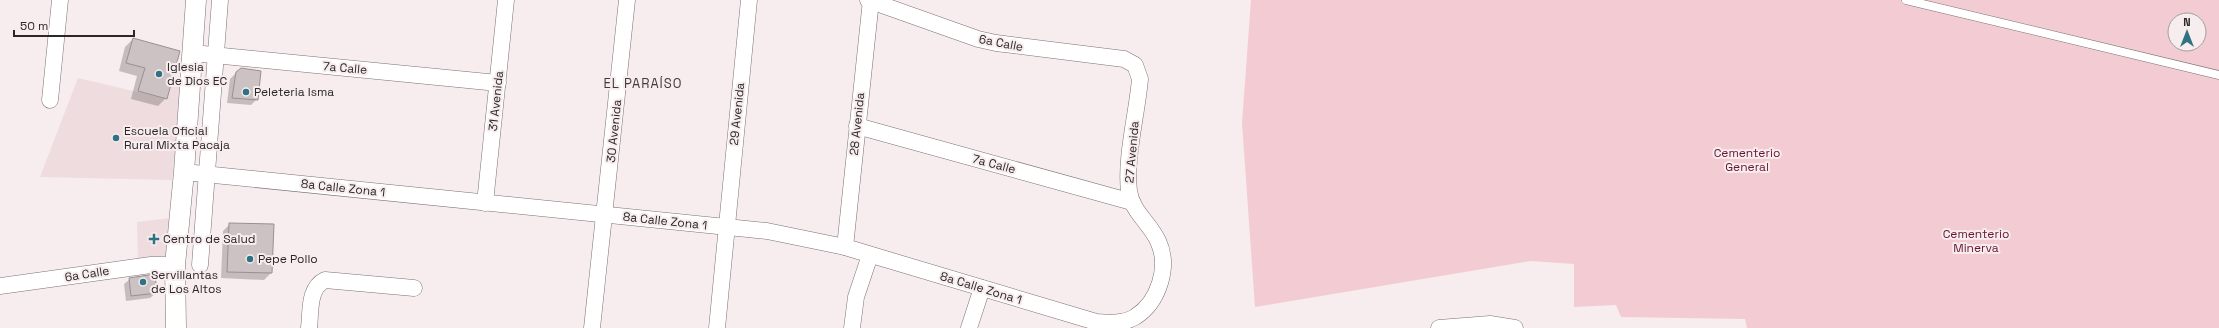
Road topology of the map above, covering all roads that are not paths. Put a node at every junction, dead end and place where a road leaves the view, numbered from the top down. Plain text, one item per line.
1 (60, 0) edge
2 (196, 0) edge
3 (220, 0) edge
4 (506, 0) edge
5 (627, 0) edge
6 (748, 0) edge
7 (870, 0) edge
8 (1906, 0) edge
9 (193, 53) junction
10 (216, 56) junction
11 (1135, 65) joint
12 (2219, 75) edge
13 (498, 83) junction
14 (50, 100) dead end
15 (857, 126) junction
16 (184, 172) junction
17 (208, 174) junction
18 (1132, 202) junction
19 (485, 203) junction
20 (605, 215) junction
21 (725, 227) junction
22 (845, 248) junction
23 (870, 255) junction
24 (175, 265) junction
25 (200, 265) dead end
26 (0, 286) edge
27 (414, 288) dead end
28 (982, 288) junction
29 (1134, 317) joint
30 (176, 328) edge
31 (309, 328) edge
32 (592, 328) edge
33 (717, 328) edge
34 (852, 328) edge
35 (969, 328) edge
36 (1439, 328) edge
37 (1515, 328) edge

1 - 14 street
2 - 9 street
3 - 10 street
4 - 13 street, 31 Avenida
5 - 20 street, 30 Avenida
6 - 21 street, 29 Avenida
7 - 11 street, 6a Calle
7 - 15 street, 28 Avenida
8 - 12 lane
9 - 10 street, 7a Calle
9 - 16 street
10 - 13 street, 7a Calle
10 - 17 street
11 - 18 street, 27 Avenida
13 - 19 street, 31 Avenida
15 - 18 street, 7a Calle
15 - 22 street, 28 Avenida
16 - 17 street, 8a Calle Zona 1
16 - 24 street
17 - 19 street, 8a Calle Zona 1
17 - 25 street
18 - 29 street, 27 Avenida
19 - 20 street, 8a Calle Zona 1
20 - 21 street, 8a Calle Zona 1
20 - 32 street, 30 Avenida
21 - 22 street, 8a Calle Zona 1
21 - 33 street
22 - 23 street, 8a Calle Zona 1
23 - 28 street, 8a Calle Zona 1
23 - 34 street
24 - 26 street, 6a Calle
24 - 30 street
27 - 31 street
28 - 29 street, 8a Calle Zona 1
28 - 35 street
36 - 37 street

